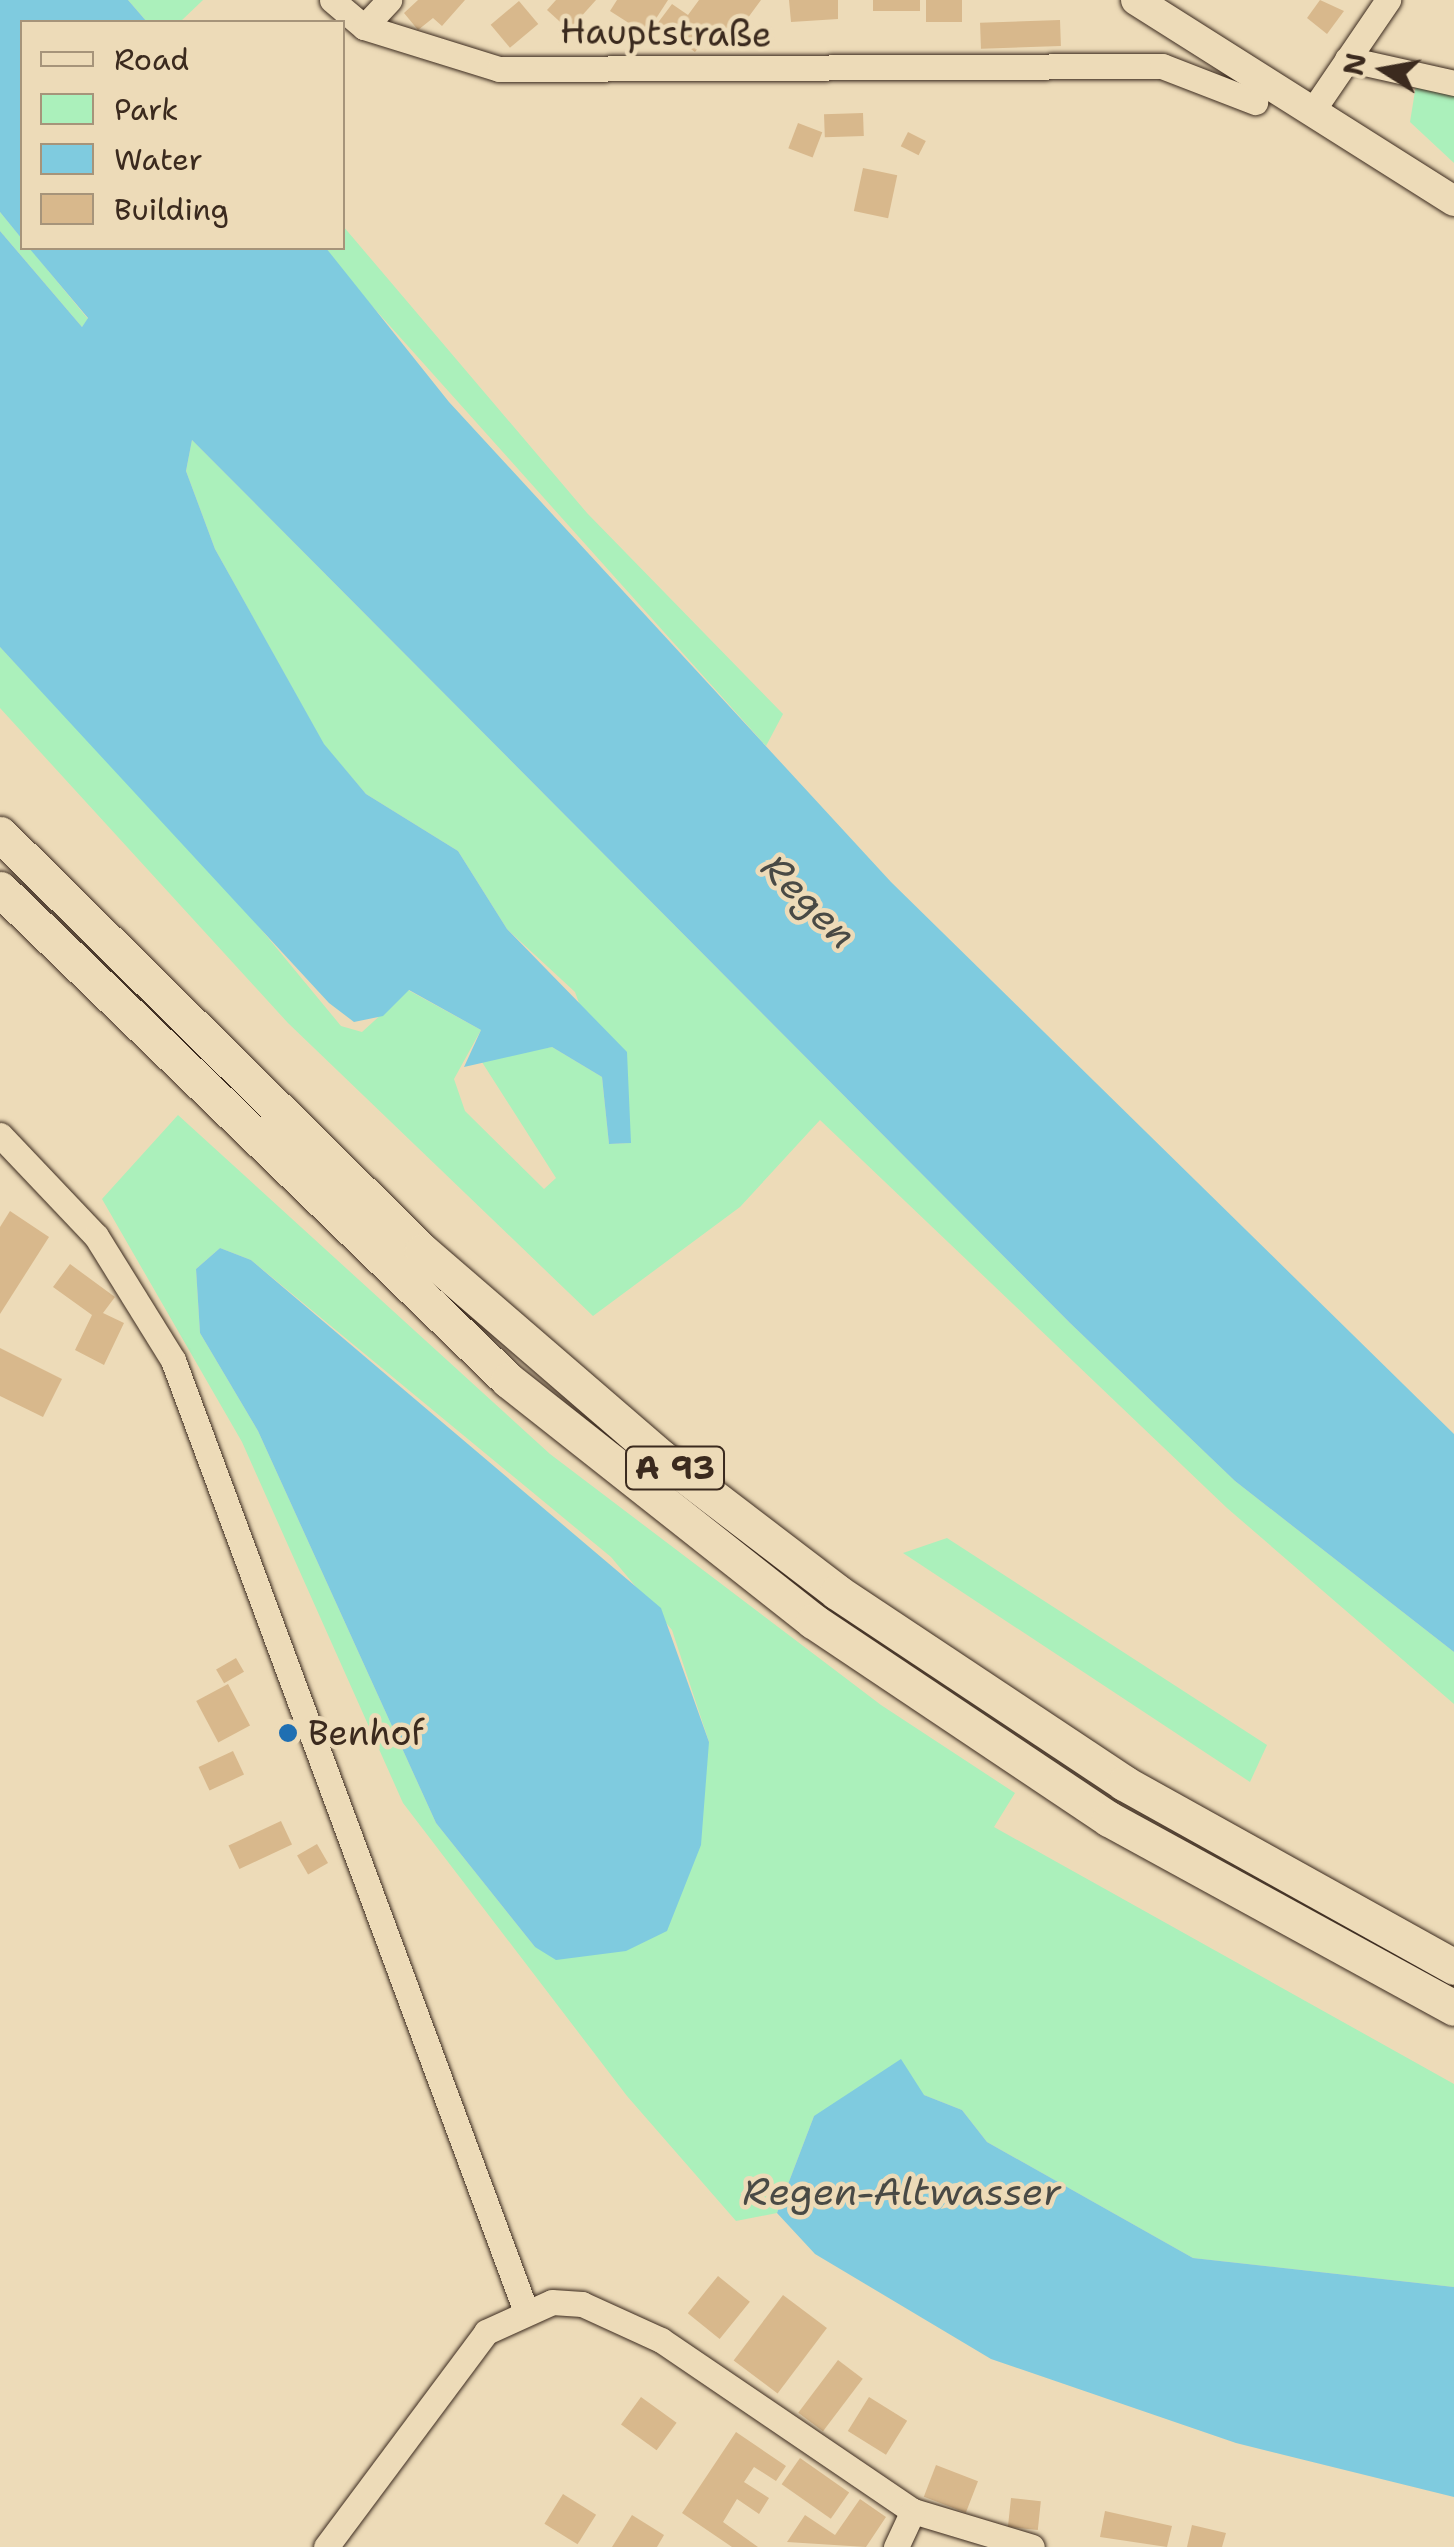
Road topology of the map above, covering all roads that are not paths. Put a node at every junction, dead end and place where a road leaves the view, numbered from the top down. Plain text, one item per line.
1 (332, 0) edge
2 (389, 0) edge
3 (1136, 0) edge
4 (1388, 0) edge
5 (364, 26) junction
6 (1347, 59) junction
7 (1454, 83) edge
8 (1254, 102) dead end
9 (1315, 107) junction
10 (1454, 200) edge
11 (0, 834) edge
12 (0, 889) edge
13 (0, 1135) edge
14 (1454, 1967) edge
15 (1454, 2008) edge
16 (525, 2309) junction
17 (913, 2511) junction
18 (993, 2542) edge
19 (326, 2547) edge
20 (896, 2547) edge
21 (1032, 2547) edge

1 - 5 street, Hauptstraße
2 - 5 street
3 - 9 main road
4 - 6 street
5 - 8 street, Hauptstraße
6 - 7 street
6 - 9 street
9 - 10 main road
11 - 14 highway, A 93
12 - 15 highway, A 93
13 - 16 street
16 - 17 street
16 - 19 street
17 - 18 street
17 - 20 street
18 - 21 street

